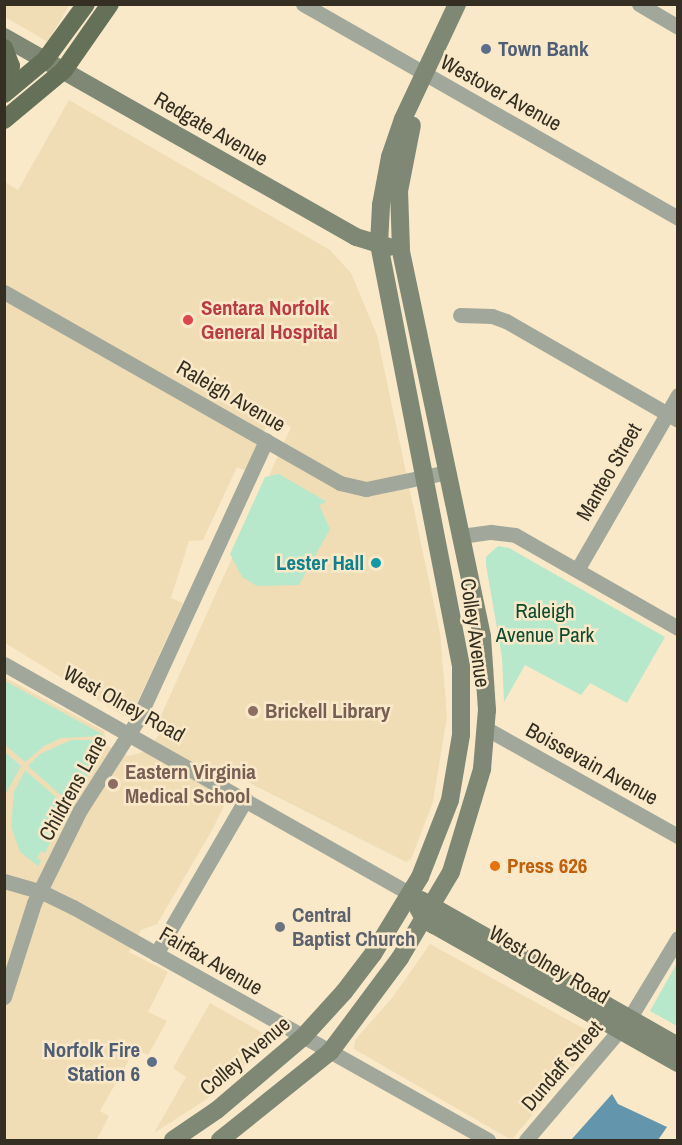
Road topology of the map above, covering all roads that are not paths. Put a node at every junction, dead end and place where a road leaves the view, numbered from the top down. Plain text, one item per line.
1 (86, 4) edge
2 (110, 4) edge
3 (303, 4) edge
4 (457, 4) edge
5 (639, 4) edge
6 (678, 27) edge
7 (4, 37) edge
8 (4, 48) edge
9 (45, 60) junction
10 (64, 70) junction
11 (425, 74) junction
12 (4, 86) edge
13 (4, 94) edge
14 (4, 120) edge
15 (678, 218) edge
16 (380, 244) junction
17 (401, 250) junction
18 (4, 292) edge
19 (460, 315) dead end
20 (678, 395) edge
21 (672, 417) edge
22 (266, 440) junction
23 (448, 472) junction
24 (424, 477) junction
25 (461, 536) junction
26 (577, 570) junction
27 (678, 628) edge
28 (4, 664) edge
29 (487, 729) junction
30 (130, 732) junction
31 (246, 799) junction
32 (678, 836) edge
33 (4, 881) edge
34 (40, 891) junction
35 (409, 893) junction
36 (428, 912) junction
37 (678, 938) edge
38 (156, 954) junction
39 (4, 997) edge
40 (625, 1025) junction
41 (303, 1037) junction
42 (678, 1046) edge
43 (330, 1052) junction
44 (678, 1063) edge
45 (173, 1140) edge
46 (220, 1140) edge
47 (488, 1140) edge
48 (526, 1140) edge

1 - 9 main road
2 - 10 main road
3 - 11 street, Westover Avenue
4 - 11 main road, Colley Avenue
5 - 6 street
7 - 9 main road, Redgate Avenue
8 - 12 main road
9 - 10 main road, Redgate Avenue
9 - 13 main road
10 - 14 main road
10 - 16 main road, Redgate Avenue
11 - 15 street, Westover Avenue
11 - 16 main road, Colley Avenue
11 - 17 main road, Colley Avenue
16 - 17 main road, Redgate Avenue
16 - 24 main road, Colley Avenue
17 - 23 main road, Colley Avenue
18 - 22 street, Raleigh Avenue
19 - 21 street
20 - 21 street, Manteo Street
21 - 26 street, Manteo Street
22 - 24 street, Raleigh Avenue
22 - 30 street, Childrens Lane
23 - 24 street, Raleigh Avenue
23 - 25 main road, Colley Avenue
24 - 35 main road, Colley Avenue
25 - 26 street
25 - 29 main road, Colley Avenue
26 - 27 street
28 - 30 street, West Olney Road
29 - 32 street, Boissevain Avenue
29 - 36 main road, Colley Avenue
30 - 31 street, West Olney Road
30 - 34 street, Childrens Lane
31 - 35 street, West Olney Road
31 - 38 street
33 - 34 street, Fairfax Avenue
34 - 38 street, Fairfax Avenue
34 - 39 street, Childrens Lane
35 - 36 main road
35 - 41 main road, Colley Avenue
36 - 40 main road, West Olney Road
36 - 43 main road, Colley Avenue
37 - 40 street, Dundaff Street
38 - 41 street, Fairfax Avenue
40 - 42 main road, West Olney Road
40 - 44 main road, West Olney Road
40 - 48 street, Dundaff Street
41 - 43 street, Fairfax Avenue
41 - 45 main road, Colley Avenue
43 - 46 main road, Colley Avenue
43 - 47 street, Fairfax Avenue

